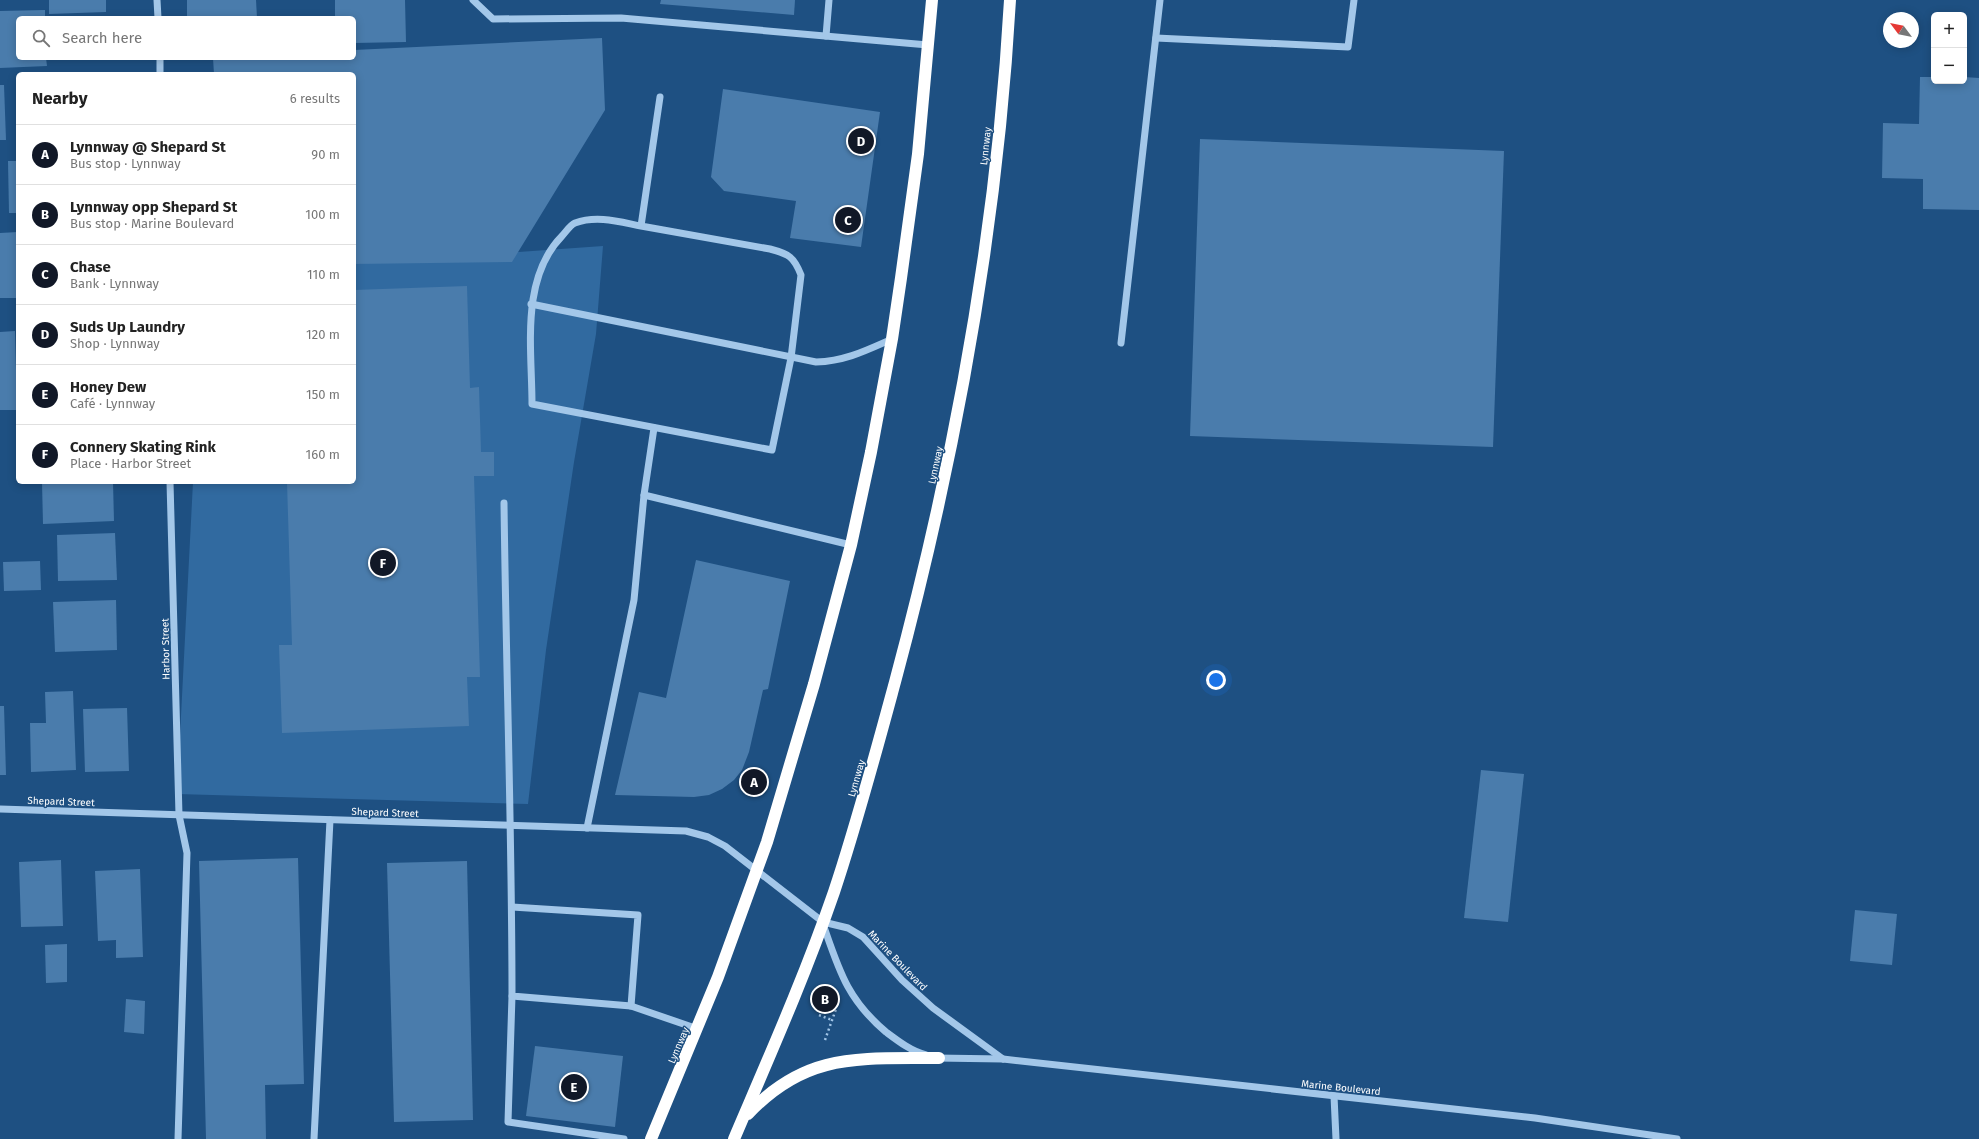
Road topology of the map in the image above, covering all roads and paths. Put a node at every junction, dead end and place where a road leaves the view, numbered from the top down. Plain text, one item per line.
1 (157, 0) edge
2 (473, 0) edge
3 (829, 0) edge
4 (932, 0) edge
5 (1010, 0) edge
6 (1160, 0) edge
7 (1354, 0) edge
8 (158, 16) edge
9 (826, 36) junction
10 (1156, 38) junction
11 (928, 45) junction
12 (160, 60) edge
13 (160, 72) edge
14 (660, 97) dead end
15 (641, 226) junction
16 (531, 304) junction
17 (892, 339) junction
18 (1121, 343) dead end
19 (791, 358) junction
20 (654, 428) junction
21 (170, 484) edge
22 (644, 495) junction
23 (504, 503) dead end
24 (851, 545) junction
25 (0, 809) edge
26 (179, 815) junction
27 (330, 820) junction
28 (511, 826) junction
29 (587, 828) junction
30 (758, 870) junction
31 (512, 907) junction
32 (823, 922) junction
33 (512, 996) junction
34 (631, 1006) junction
35 (837, 1006) dead end
36 (819, 1015) dead end
37 (832, 1020) junction
38 (698, 1029) junction
39 (824, 1041) dead end
40 (939, 1058) junction
41 (1003, 1059) junction
42 (1334, 1096) junction
43 (742, 1121) junction
44 (178, 1139) edge
45 (314, 1139) edge
46 (624, 1139) edge
47 (651, 1139) edge
48 (734, 1139) edge
49 (1336, 1139) edge
50 (1677, 1139) edge

1 - 8 street
2 - 9 street
3 - 9 street
4 - 11 highway, Lynnway
5 - 32 highway, Lynnway
6 - 10 street
7 - 10 street
9 - 11 street
10 - 18 street
11 - 17 highway, Lynnway
12 - 13 street
14 - 15 street
15 - 16 street
15 - 19 street
16 - 19 street
16 - 20 street
17 - 19 street
17 - 24 highway, Lynnway
19 - 20 street
20 - 22 street
21 - 26 street, Harbor Street
22 - 24 street
22 - 29 street
23 - 28 street
24 - 30 highway, Lynnway
25 - 26 street, Shepard Street
26 - 27 street, Shepard Street
26 - 44 street, Harbor Street
27 - 28 street, Shepard Street
27 - 45 street
28 - 29 street, Shepard Street
28 - 31 street
29 - 30 street, Shepard Street
30 - 32 street
30 - 38 highway, Lynnway
31 - 33 street
31 - 34 street
32 - 40 street, Marine Boulevard
32 - 41 street, Marine Boulevard
32 - 43 highway, Lynnway
33 - 34 street
33 - 46 street
34 - 38 street
35 - 37 path
36 - 37 path
37 - 39 path
38 - 47 highway, Lynnway
40 - 41 street, Marine Boulevard
40 - 43 highway
41 - 42 street, Marine Boulevard
42 - 49 street
42 - 50 street, Marine Boulevard
43 - 48 highway, Lynnway

